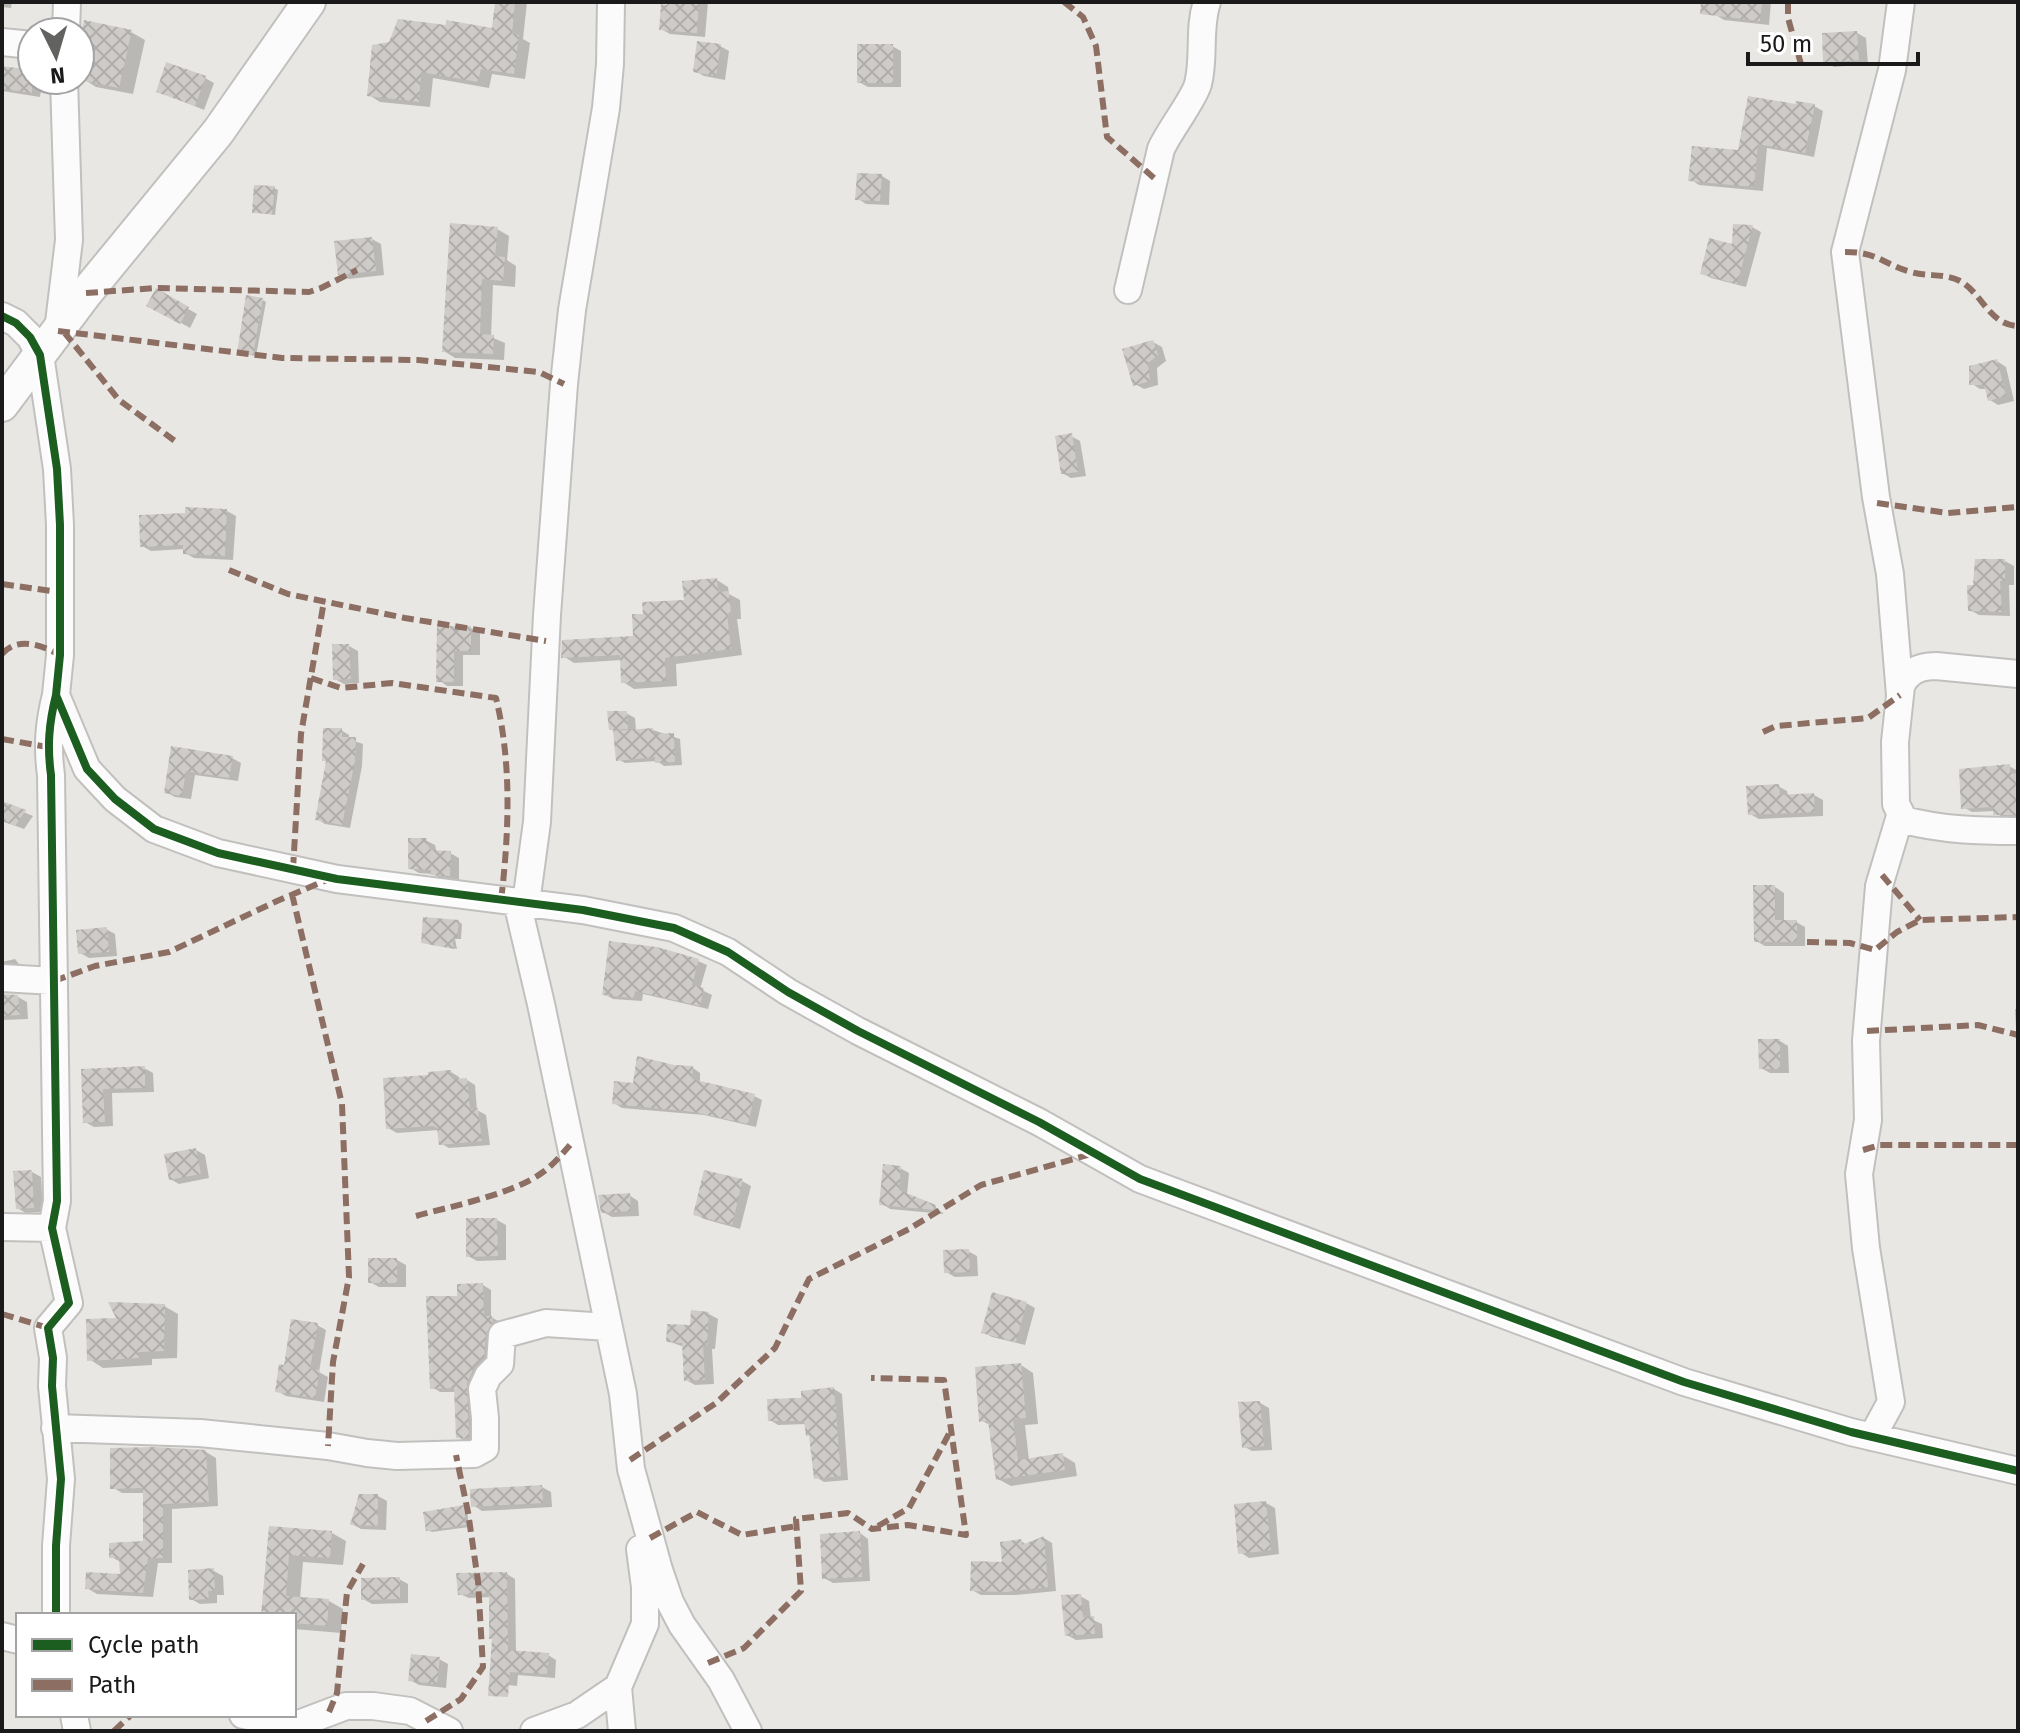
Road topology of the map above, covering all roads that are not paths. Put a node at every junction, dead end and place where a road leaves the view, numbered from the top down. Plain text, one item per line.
1 (309, 2) edge
2 (611, 2) edge
3 (1207, 2) edge
4 (1901, 2) edge
5 (64, 96) edge
6 (1128, 290) dead end
7 (2, 316) edge
8 (49, 343) junction
9 (2, 405) edge
10 (2018, 674) edge
11 (56, 695) junction
12 (1900, 695) junction
13 (1900, 816) junction
14 (2018, 831) edge
15 (522, 903) junction
16 (2, 978) edge
17 (54, 981) junction
18 (2, 1227) edge
19 (52, 1228) junction
20 (608, 1327) junction
21 (55, 1428) junction
22 (1872, 1437) junction
23 (631, 1469) junction
24 (2018, 1471) edge
25 (56, 1613) edge
26 (618, 1687) junction
27 (254, 1717) edge
28 (449, 1731) edge
29 (534, 1731) edge
30 (622, 1731) edge
31 (748, 1731) edge

1 - 8 street
2 - 15 street
3 - 6 street
4 - 12 street
5 - 8 street
7 - 8 street
8 - 9 street
8 - 11 street
10 - 12 street
11 - 15 street
11 - 17 street
12 - 13 street
13 - 14 street
13 - 22 street
15 - 20 street
15 - 22 street
16 - 17 street
17 - 19 street
18 - 19 street
19 - 21 street
20 - 21 street
20 - 23 street
21 - 25 street
22 - 24 street
23 - 26 street
23 - 31 street
26 - 29 street
26 - 30 street
27 - 28 street

